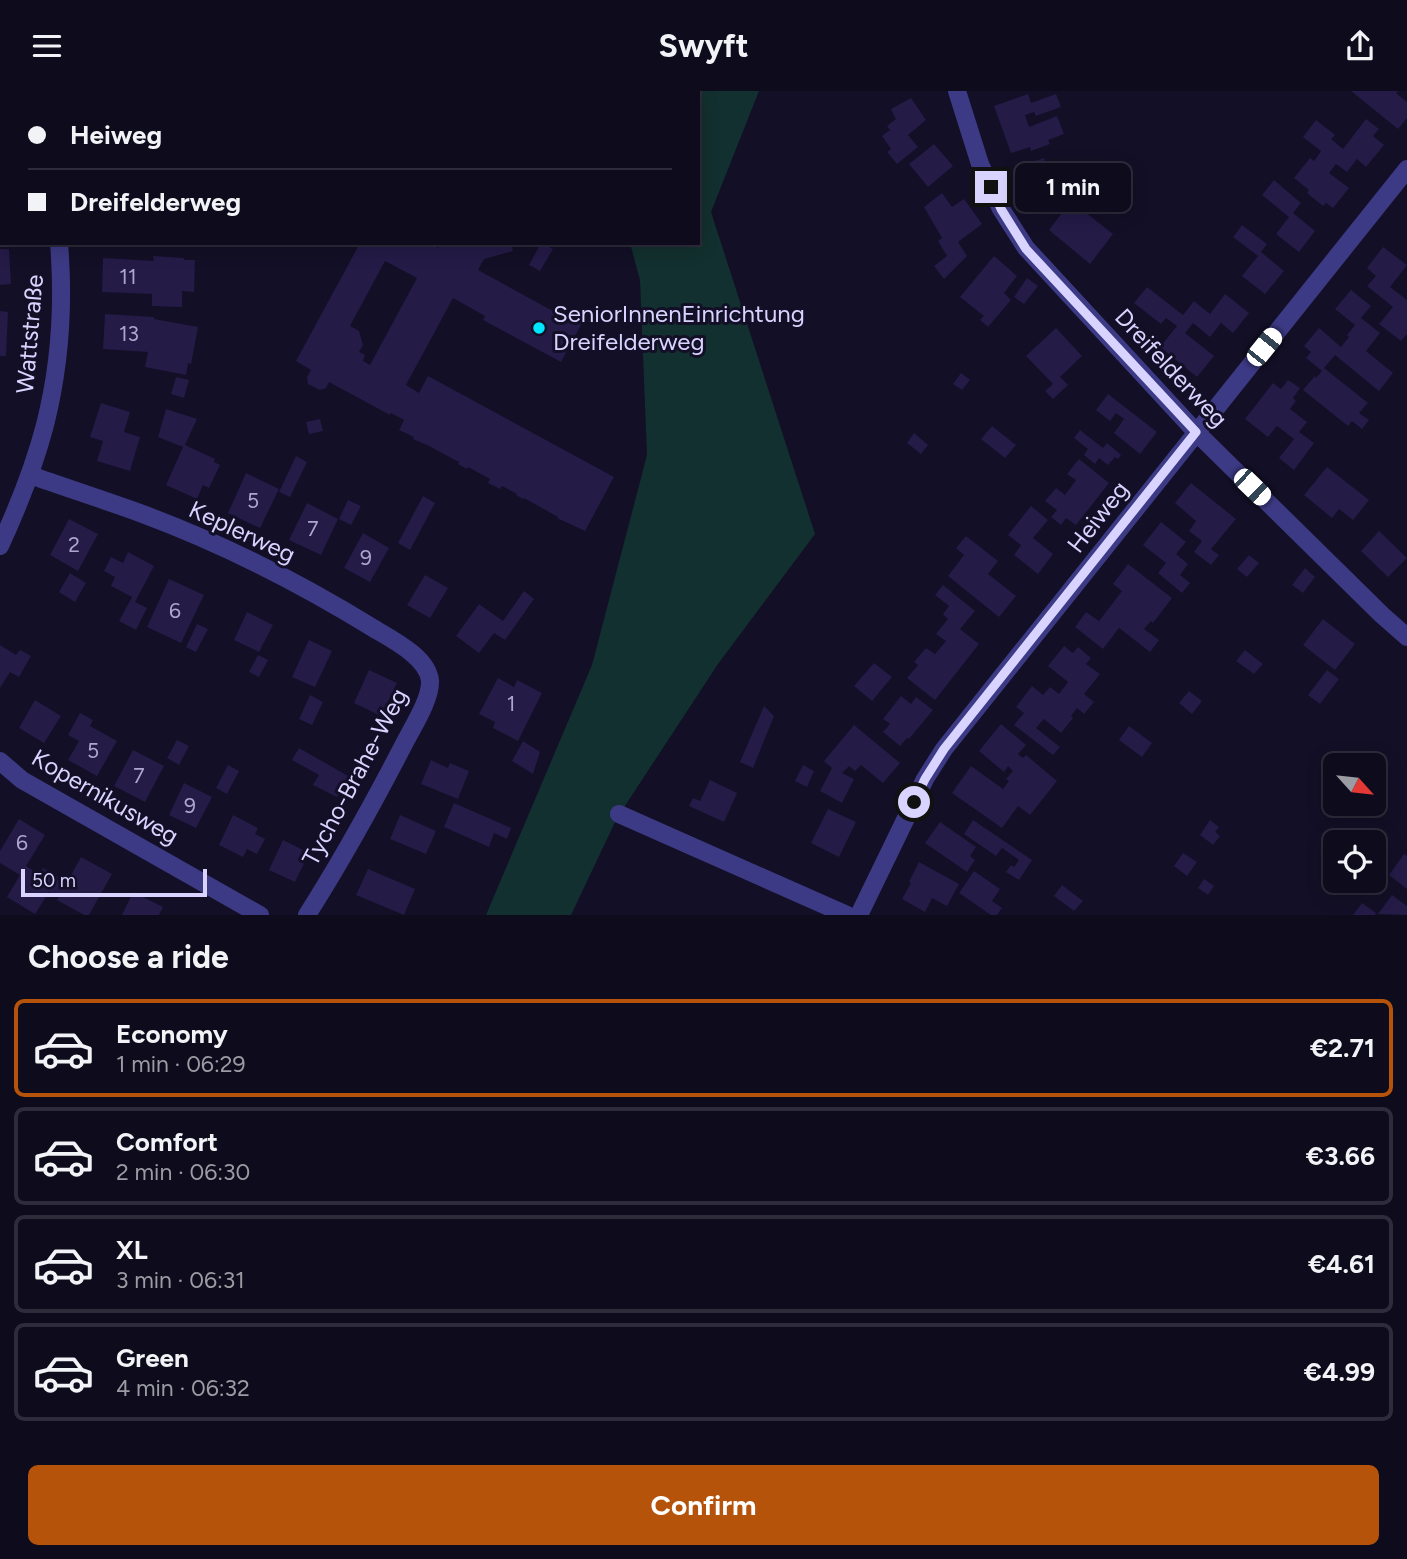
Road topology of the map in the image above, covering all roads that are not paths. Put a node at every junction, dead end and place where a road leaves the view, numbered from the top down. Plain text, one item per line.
1 (957, 91) edge
2 (1407, 169) edge
3 (60, 245) edge
4 (1196, 432) junction
5 (30, 475) junction
6 (0, 546) edge
7 (1407, 637) edge
8 (419, 660) joint
9 (0, 761) edge
10 (619, 814) dead end
11 (260, 915) edge
12 (307, 915) edge
13 (846, 915) edge
14 (859, 915) edge

1 - 4 street, Dreifelderweg
2 - 4 street, Heiweg
3 - 5 street, Wattstraße
4 - 7 street, Dreifelderweg
4 - 14 street, Heiweg
5 - 6 street, Wattstraße
5 - 8 street, Keplerweg
8 - 12 street, Tycho-Brahe-Weg
9 - 11 street, Kopernikusweg
10 - 13 street

